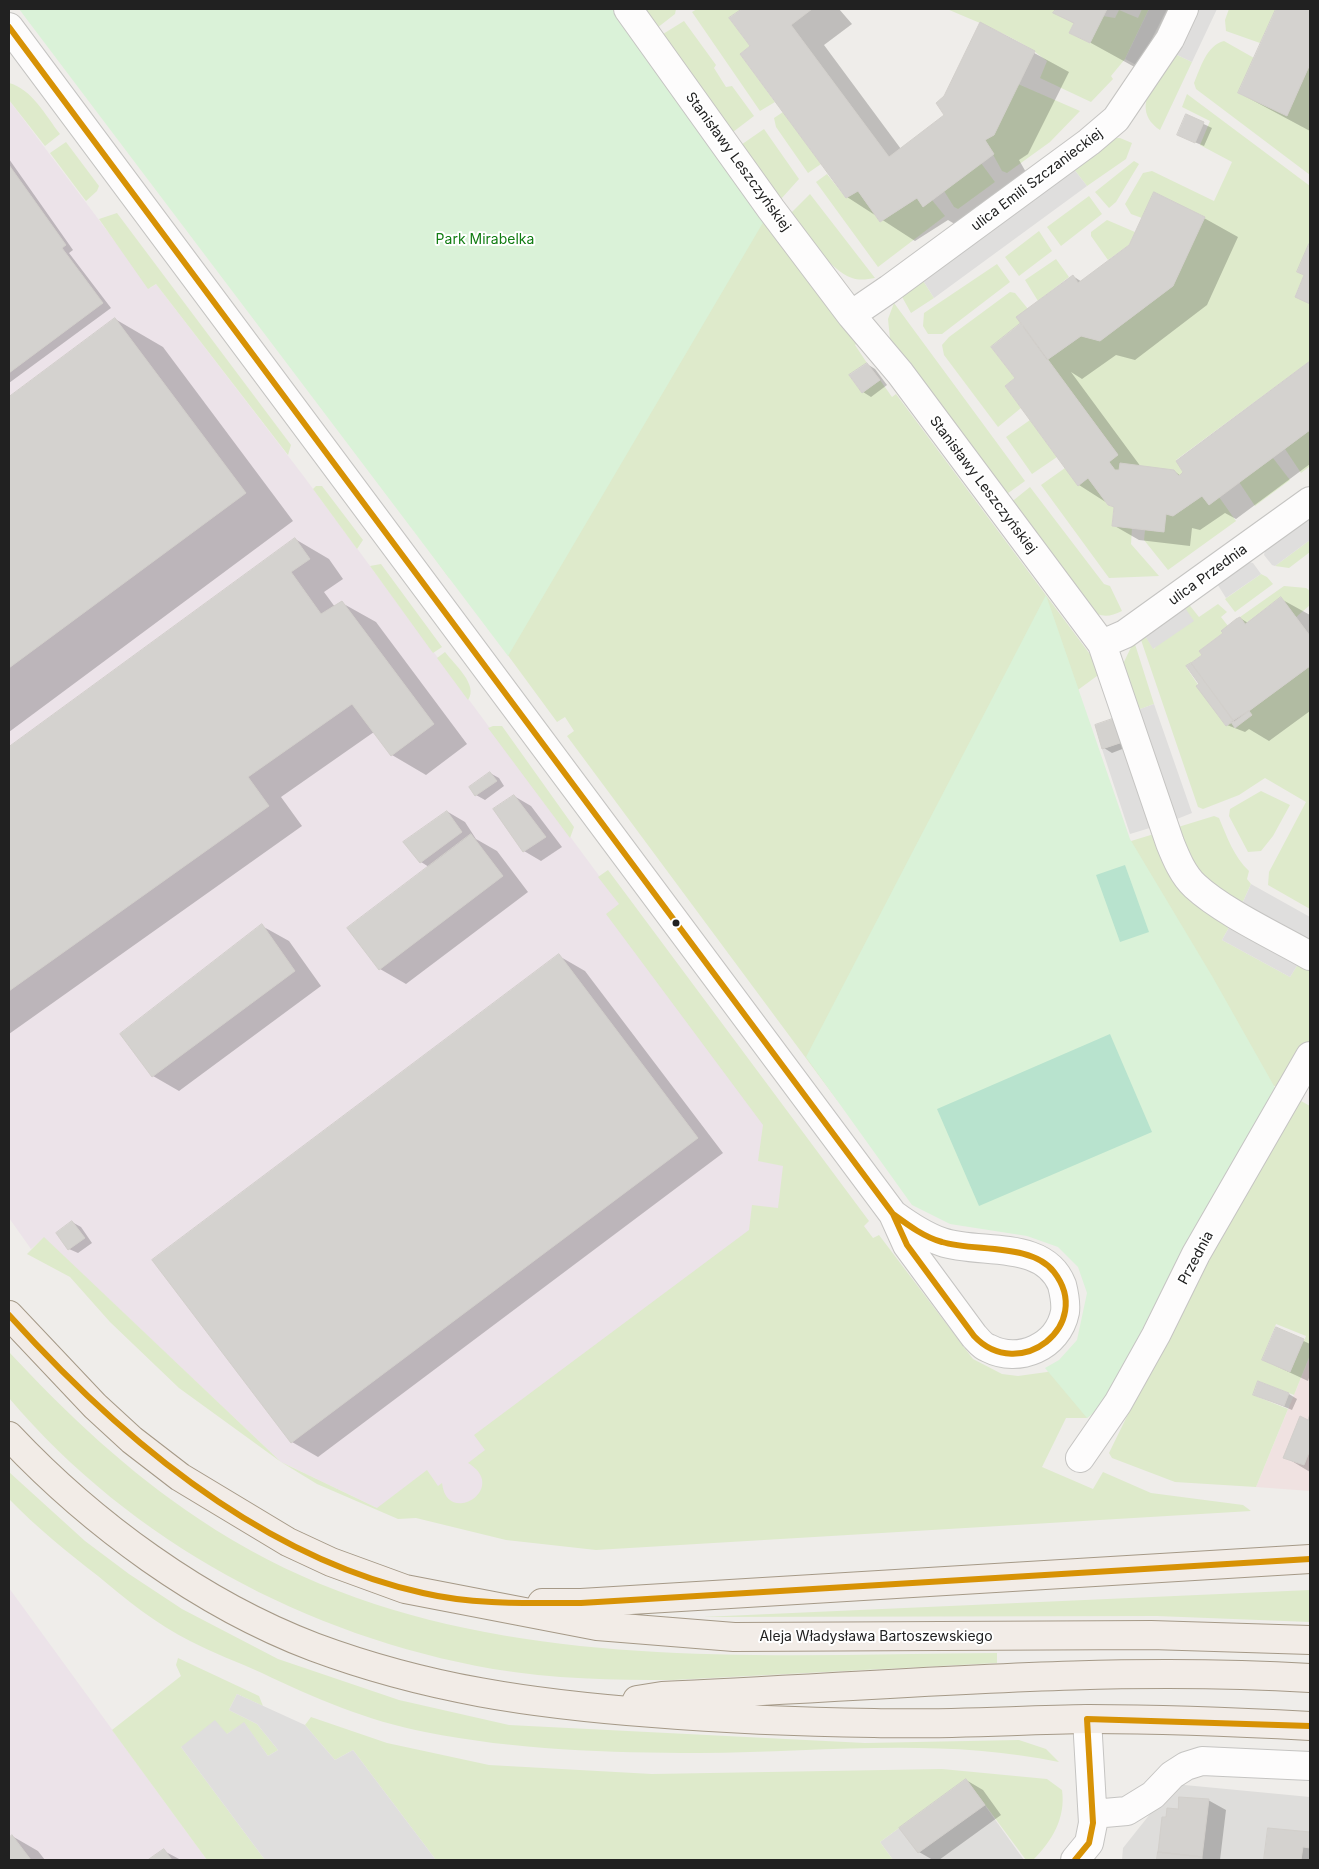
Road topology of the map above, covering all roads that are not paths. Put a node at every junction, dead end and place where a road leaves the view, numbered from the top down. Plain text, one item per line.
1 (628, 9) edge
2 (1184, 9) edge
3 (13, 41) edge
4 (851, 315) junction
5 (1310, 501) edge
6 (1102, 644) junction
7 (1310, 956) edge
8 (1310, 1056) edge
9 (892, 1214) junction
10 (9, 1315) edge
11 (9, 1436) edge
12 (1080, 1458) dead end
13 (1310, 1559) edge
14 (446, 1597) junction
15 (1310, 1640) edge
16 (1310, 1678) edge
17 (589, 1708) junction
18 (1087, 1719) junction
19 (1310, 1726) edge
20 (1310, 1766) edge
21 (1093, 1814) junction
22 (1085, 1856) edge

1 - 4 street, Stanisławy Leszczyńskiej
2 - 4 street, ulica Emili Szczanieckiej
3 - 9 street
4 - 6 street, Stanisławy Leszczyńskiej
5 - 6 street, ulica Przednia
6 - 7 street, Stanisławy Leszczyńskiej
8 - 12 street, Przednia
9 - 9 street
10 - 14 main road, Aleja Władysława Bartoszewskiego
11 - 17 main road
13 - 14 main road, Aleja Władysława Bartoszewskiego
14 - 15 main road, Aleja Władysława Bartoszewskiego
16 - 17 main road
17 - 18 main road
18 - 19 main road
18 - 21 street
20 - 21 street
21 - 22 street

